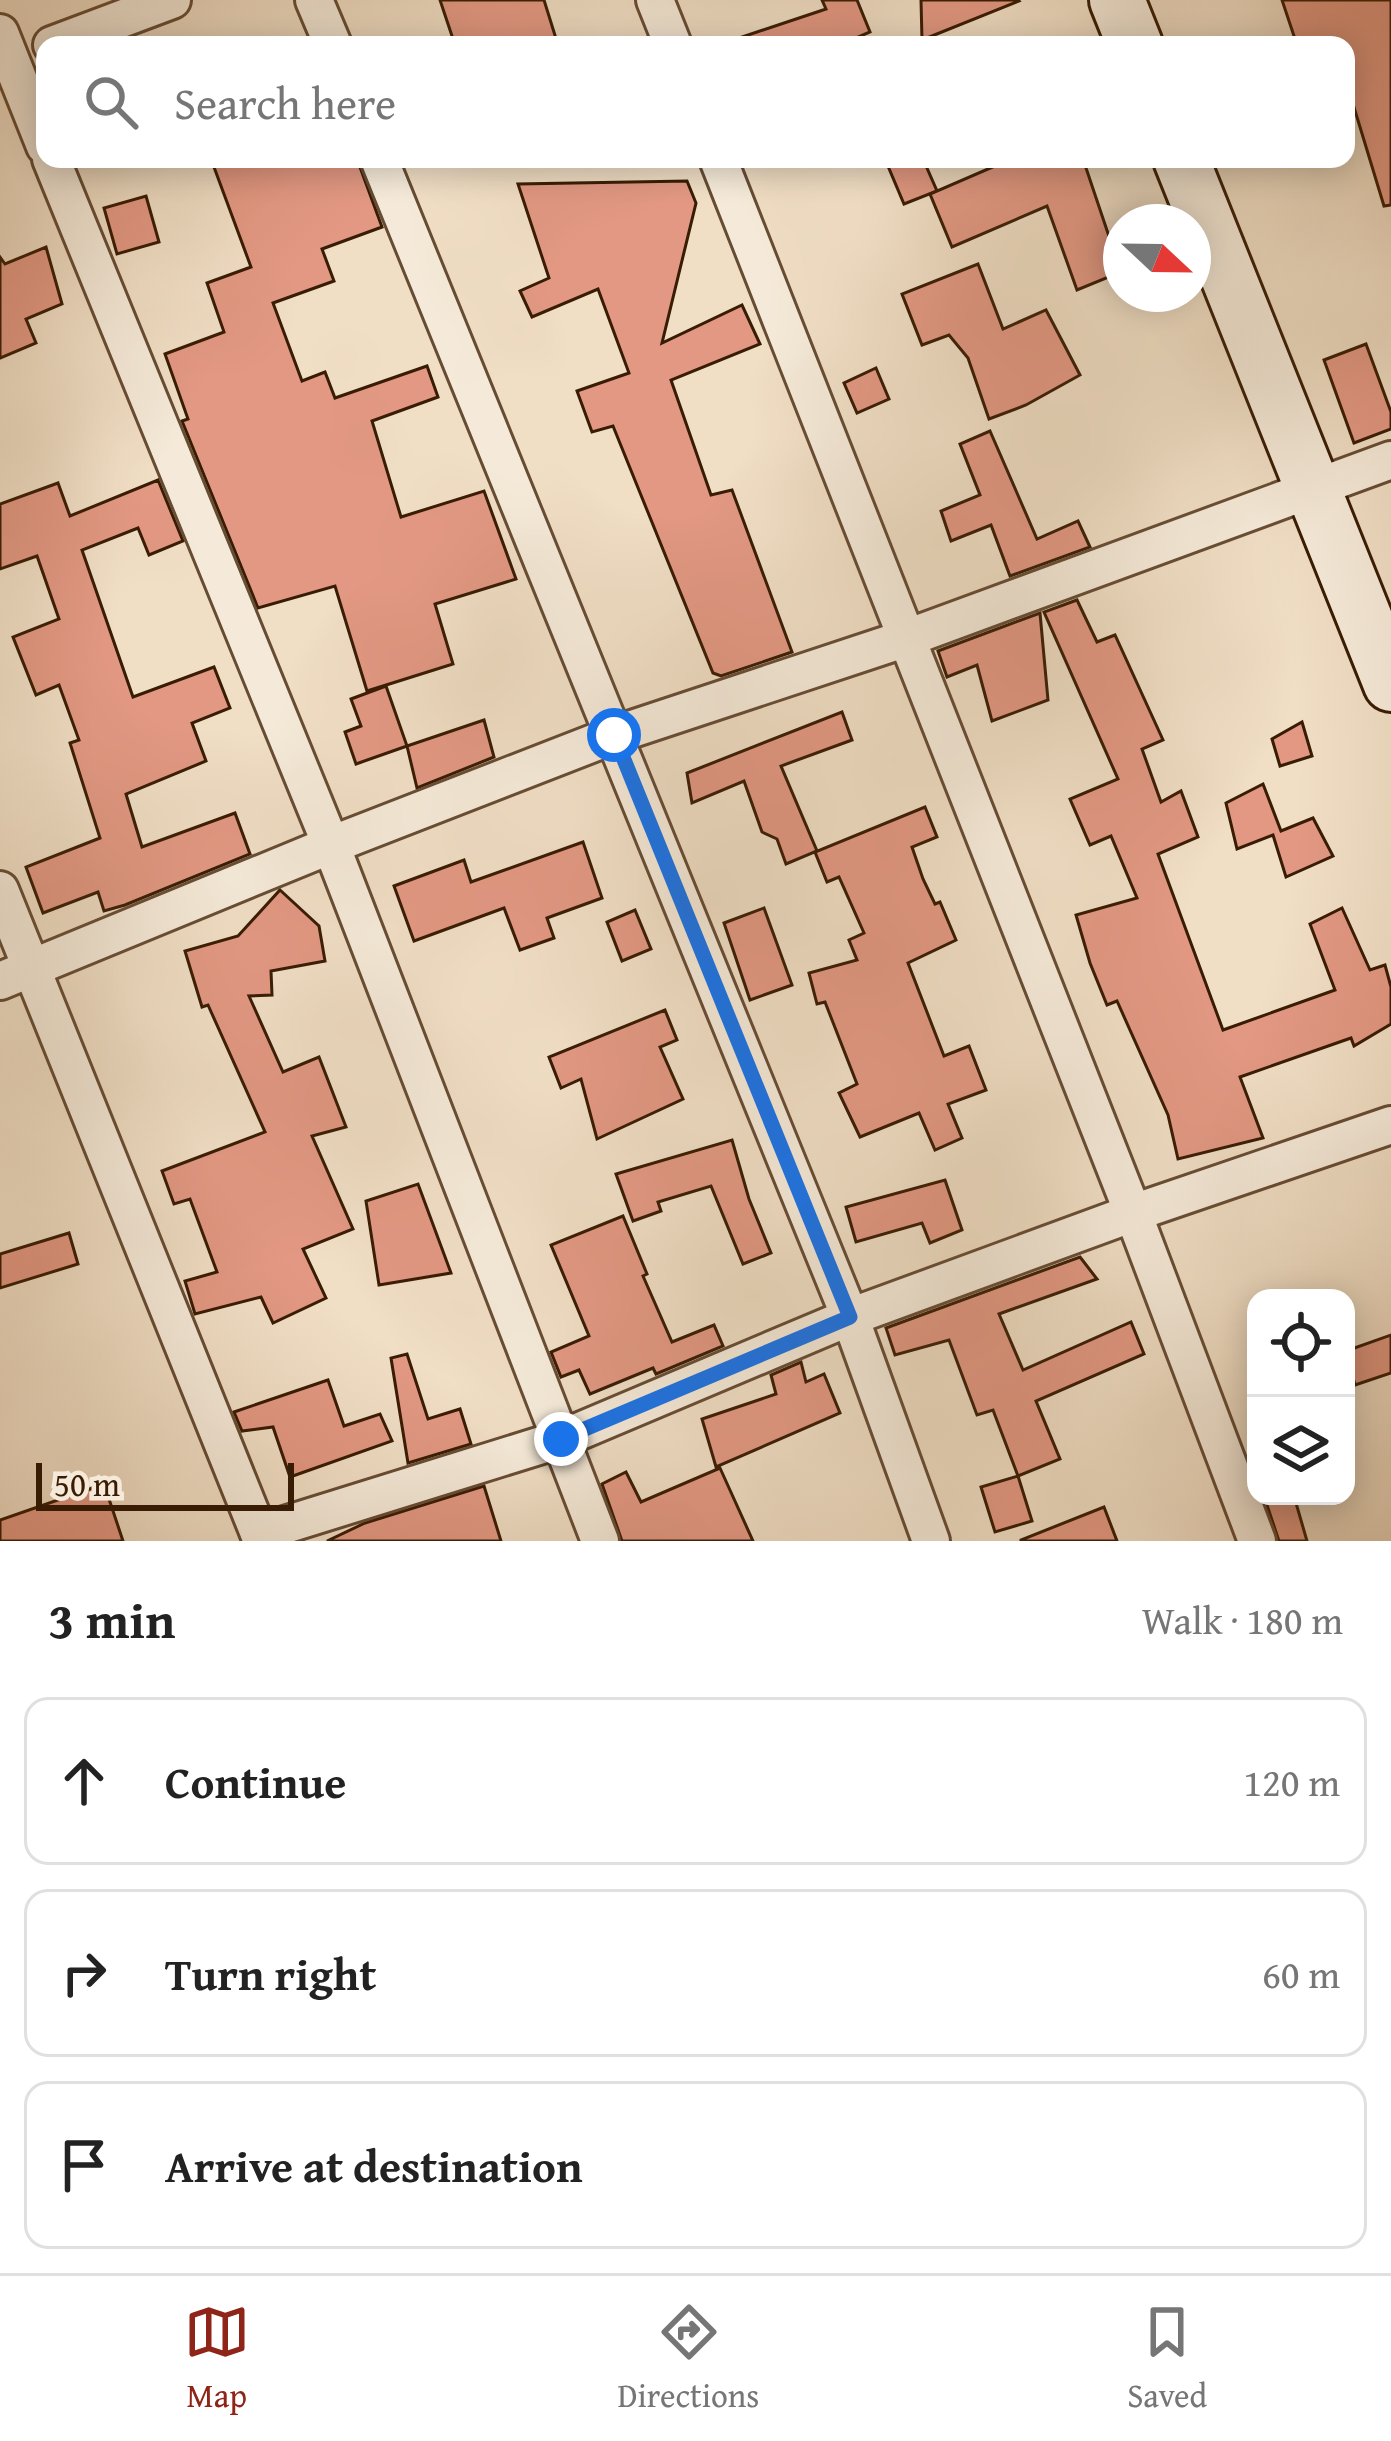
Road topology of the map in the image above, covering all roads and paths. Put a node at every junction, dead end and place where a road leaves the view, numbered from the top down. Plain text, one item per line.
1 (172, 0) edge
2 (314, 0) edge
3 (655, 0) edge
4 (1117, 0) edge
5 (75, 36) edge
6 (329, 36) edge
7 (669, 36) edge
8 (1131, 36) edge
9 (36, 48) edge
10 (3, 53) edge
11 (36, 126) edge
12 (54, 168) edge
13 (383, 168) edge
14 (722, 168) edge
15 (1184, 168) edge
16 (1391, 460) edge
17 (1312, 489) junction
18 (907, 638) junction
19 (1391, 684) edge
20 (614, 735) junction
21 (331, 845) junction
22 (0, 890) edge
23 (15, 975) edge
24 (1391, 1125) edge
25 (1133, 1213) junction
26 (850, 1317) junction
27 (561, 1439) junction
28 (261, 1537) edge
29 (600, 1541) edge
30 (931, 1541) edge
31 (1257, 1541) edge

1 - 5 street
2 - 6 street
3 - 7 street
4 - 8 street
9 - 10 street
10 - 11 street
12 - 21 street
13 - 20 street
14 - 18 street
15 - 17 street
16 - 17 street
17 - 18 street
17 - 19 street
18 - 20 street
18 - 25 street
20 - 21 street
20 - 26 street
21 - 23 street
21 - 27 street
22 - 23 street
23 - 28 street
24 - 25 street
25 - 26 street
25 - 31 street
26 - 27 street
26 - 30 street
27 - 28 street
27 - 29 street

